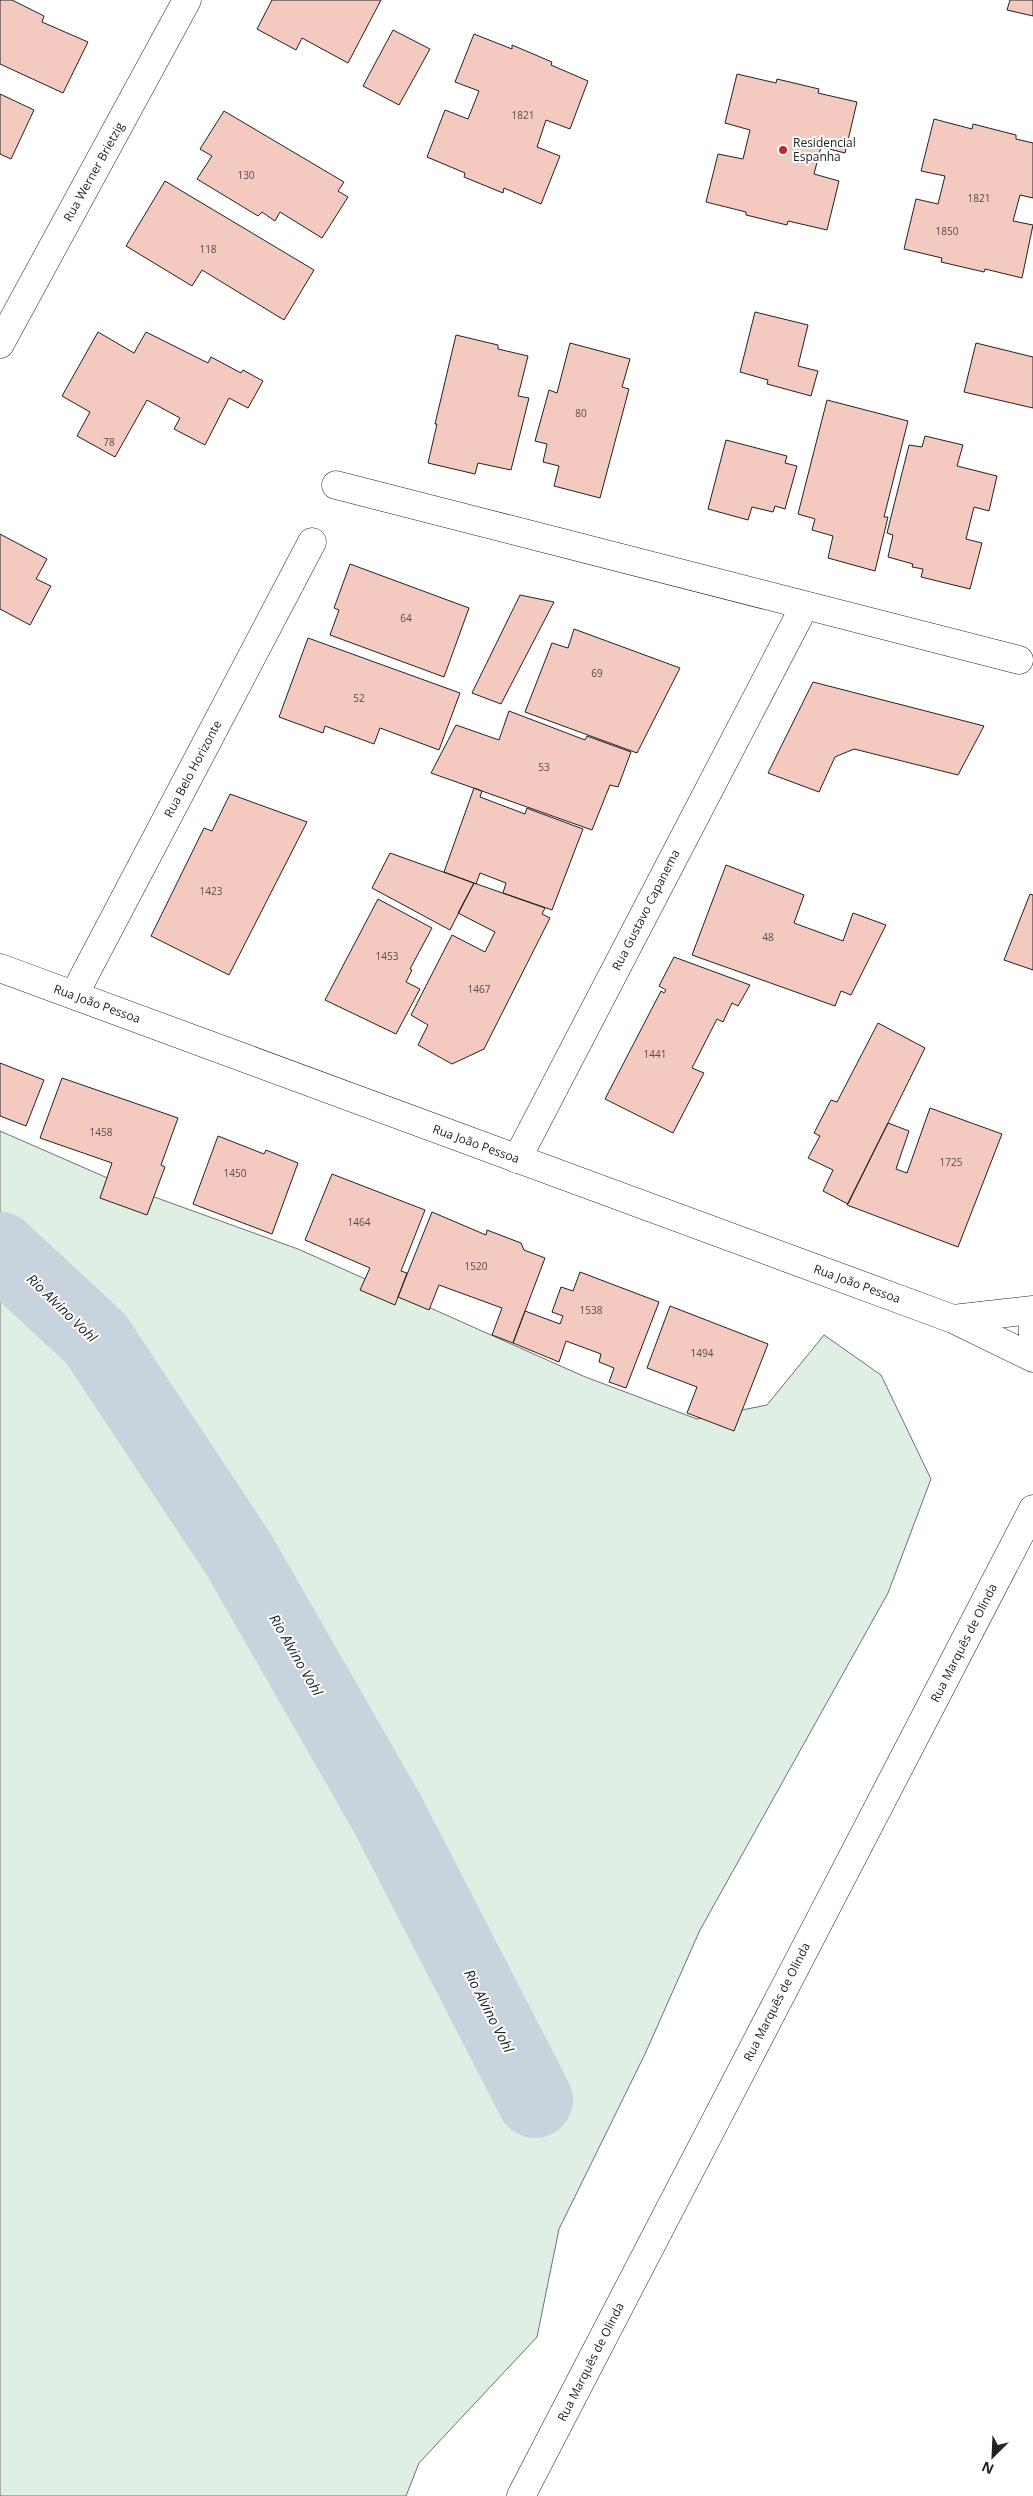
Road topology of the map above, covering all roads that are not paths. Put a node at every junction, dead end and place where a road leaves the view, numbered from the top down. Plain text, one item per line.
1 (188, 0) edge
2 (0, 344) edge
3 (336, 485) dead end
4 (312, 542) dead end
5 (805, 605) junction
6 (1019, 660) dead end
7 (0, 968) edge
8 (74, 995) junction
9 (517, 1160) junction
10 (1033, 1310) edge
11 (953, 1319) junction
12 (1033, 1319) edge
13 (1033, 1342) edge
14 (1033, 1358) edge
15 (1033, 1509) edge
16 (521, 2496) edge

1 - 2 street, Rua Werner Brietzig
3 - 5 street
4 - 8 street, Rua Belo Horizonte
5 - 6 street
5 - 9 street, Rua Gustavo Capanema
7 - 8 street, Rua João Pessoa
8 - 9 street, Rua João Pessoa
9 - 11 street, Rua João Pessoa
10 - 11 street, Rua João Pessoa
11 - 14 street, Rua João Pessoa
12 - 13 street
15 - 16 street, Rua Marquês de Olinda

